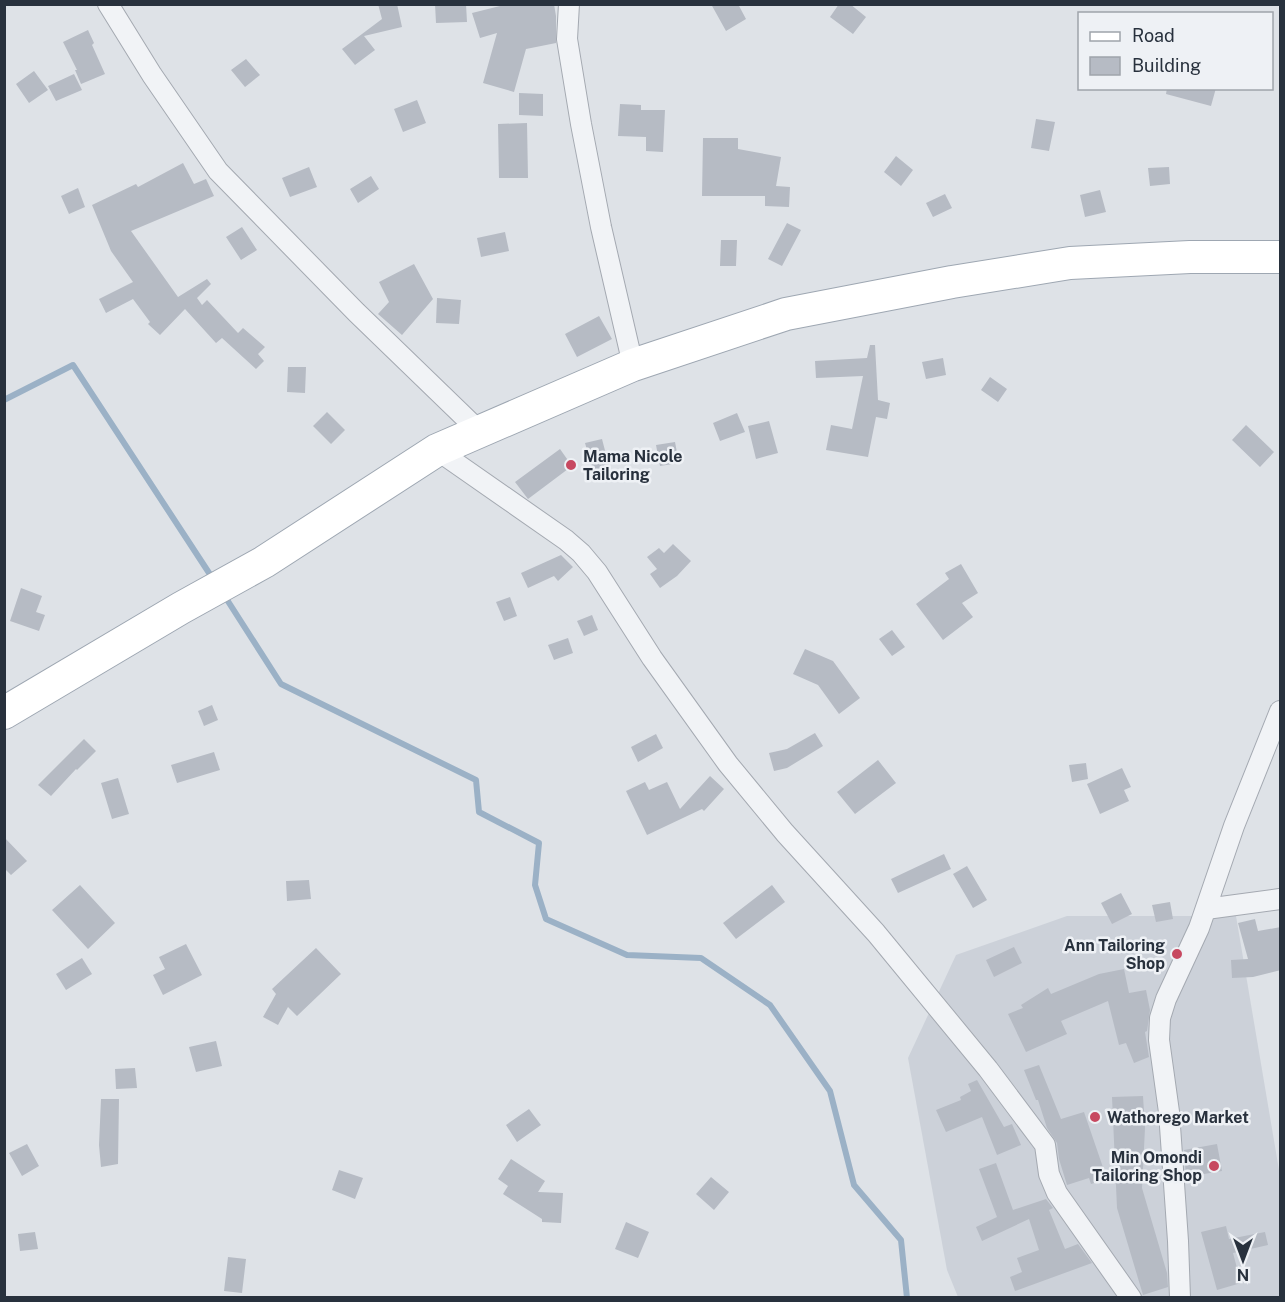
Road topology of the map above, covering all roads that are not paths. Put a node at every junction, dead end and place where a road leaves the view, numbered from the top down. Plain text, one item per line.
1 (108, 4) edge
2 (569, 4) edge
3 (1281, 257) edge
4 (633, 365) junction
5 (459, 447) junction
6 (1281, 711) edge
7 (4, 713) edge
8 (1281, 899) edge
9 (1206, 909) junction
10 (1131, 1298) edge
11 (1180, 1298) edge

1 - 5 street
2 - 4 street
3 - 4 main road
4 - 5 main road
5 - 7 main road
5 - 10 street
6 - 9 street
8 - 9 street
9 - 11 street

